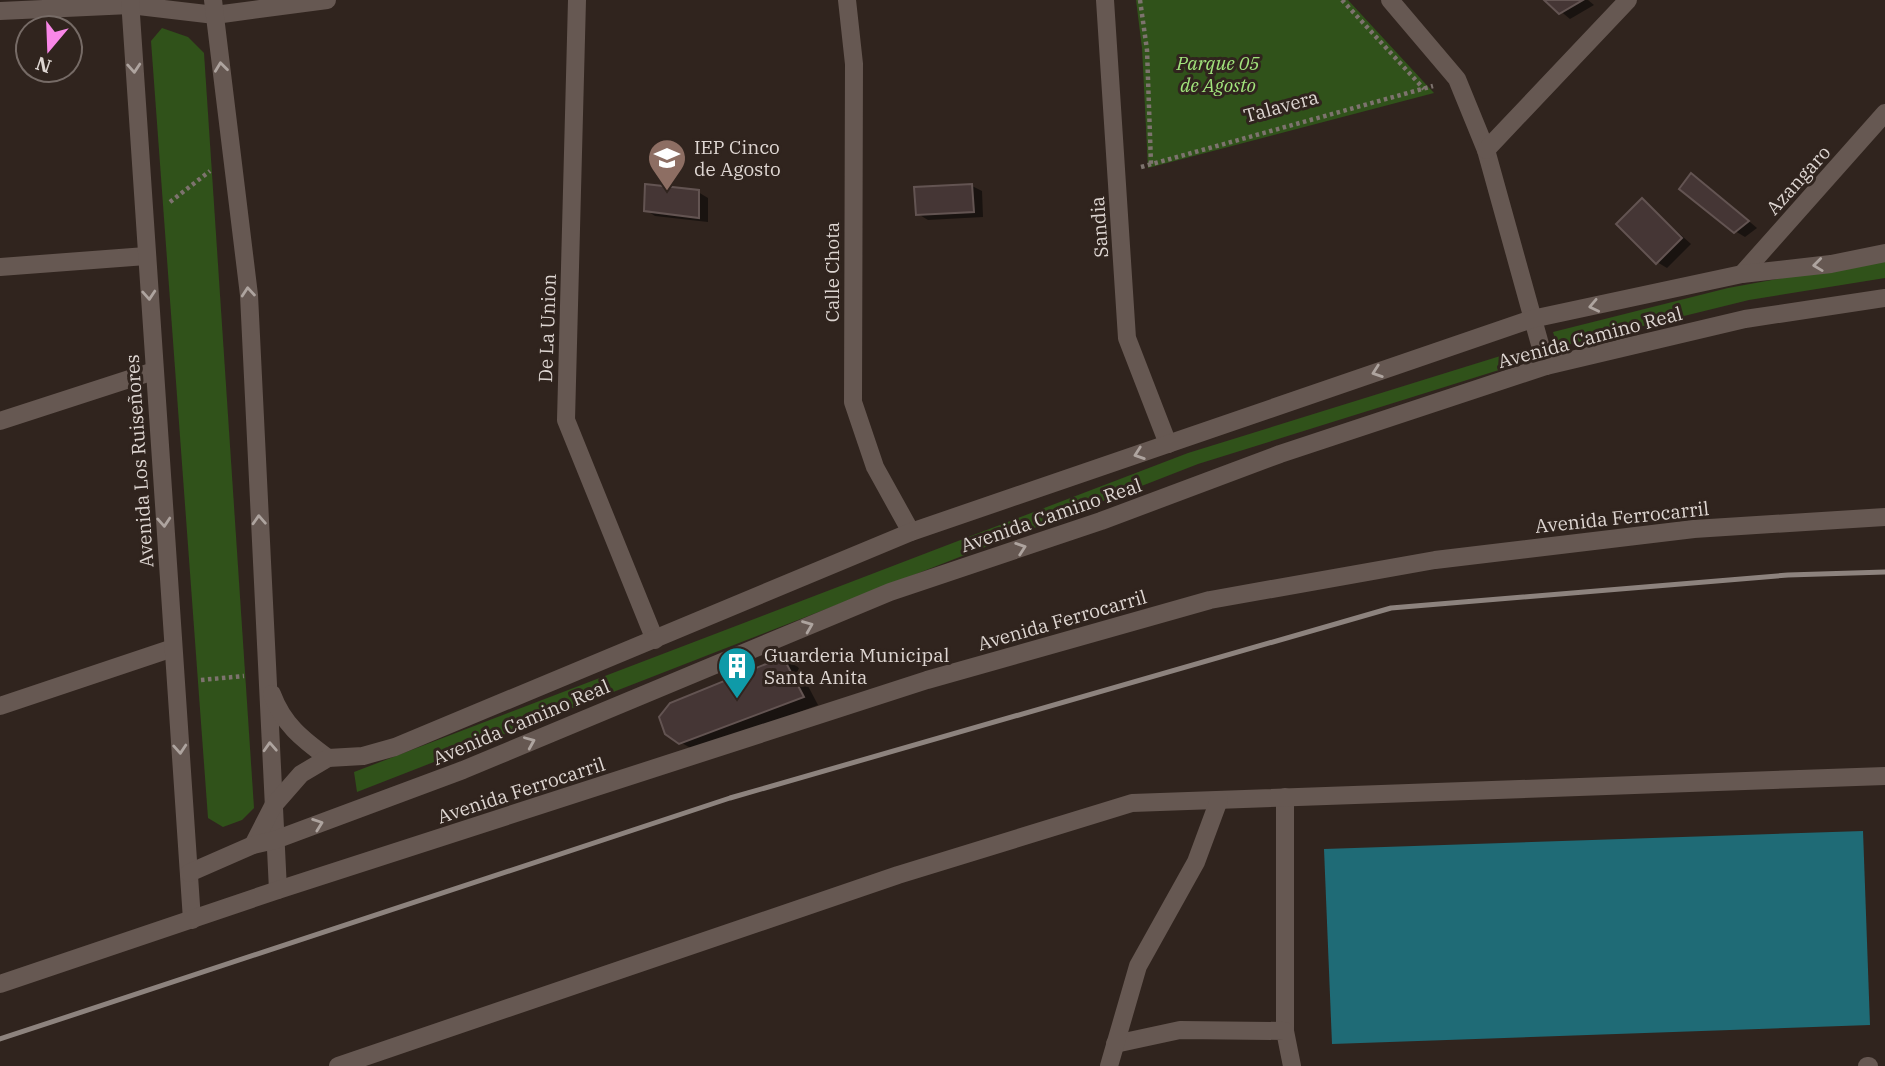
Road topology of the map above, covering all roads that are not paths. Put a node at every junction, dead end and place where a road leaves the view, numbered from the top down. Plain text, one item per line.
1 (327, 0) edge
2 (577, 0) edge
3 (846, 0) edge
4 (1105, 0) edge
5 (1390, 0) edge
6 (1628, 0) edge
7 (130, 2) edge
8 (214, 8) edge
9 (0, 11) edge
10 (1885, 113) edge
11 (1486, 150) junction
12 (1885, 253) edge
13 (146, 256) junction
14 (0, 267) edge
15 (1742, 274) junction
16 (1885, 298) edge
17 (1532, 319) junction
18 (1546, 366) junction
19 (154, 371) junction
20 (0, 421) edge
21 (1168, 444) junction
22 (1885, 517) edge
23 (911, 532) junction
24 (655, 640) junction
25 (173, 648) junction
26 (266, 676) junction
27 (0, 706) edge
28 (328, 758) junction
29 (1885, 776) edge
30 (1285, 797) junction
31 (1219, 800) junction
32 (273, 806) junction
33 (275, 839) junction
34 (253, 845) junction
35 (189, 873) junction
36 (278, 890) junction
37 (192, 920) junction
38 (0, 984) edge
39 (1285, 1031) junction
40 (1115, 1044) junction
41 (338, 1066) edge
42 (1109, 1066) edge
43 (1292, 1066) edge

1 - 8 main road
2 - 24 main road, De La Union
3 - 23 main road, Calle Chota
4 - 21 main road, Sandia
5 - 11 main road
6 - 11 main road
7 - 8 main road
7 - 9 main road
7 -> 13 main road, Avenida Los Ruiseñores
26 -> 8 main road
10 - 15 main road, Azangaro
11 - 17 main road
12 -> 15 main road, Avenida Camino Real
13 - 14 main road
13 -> 19 main road, Avenida Los Ruiseñores
15 -> 17 main road, Avenida Camino Real
16 - 18 main road, Avenida Camino Real
17 - 18 main road
17 -> 21 main road, Avenida Camino Real
33 -> 18 main road, Avenida Camino Real
19 - 20 main road
19 -> 25 main road, Avenida Los Ruiseñores
21 -> 23 main road, Avenida Camino Real
22 - 36 main road, Avenida Ferrocarril
23 - 24 main road, Avenida Camino Real
24 - 28 main road, Avenida Camino Real
25 - 27 main road
25 -> 35 main road, Avenida Los Ruiseñores
26 - 28 main road
32 -> 26 main road
28 - 32 main road
29 - 30 main road
30 - 31 main road
30 - 39 main road
31 - 40 main road
31 - 41 main road
32 - 33 main road
32 - 34 main road
33 - 34 main road, Avenida Camino Real
33 - 36 main road
34 - 35 main road, Avenida Camino Real
35 - 37 main road, Avenida Los Ruiseñores
36 - 37 main road, Avenida Ferrocarril
37 - 38 main road, Avenida Ferrocarril
39 - 40 main road
39 - 43 main road
40 - 42 main road

